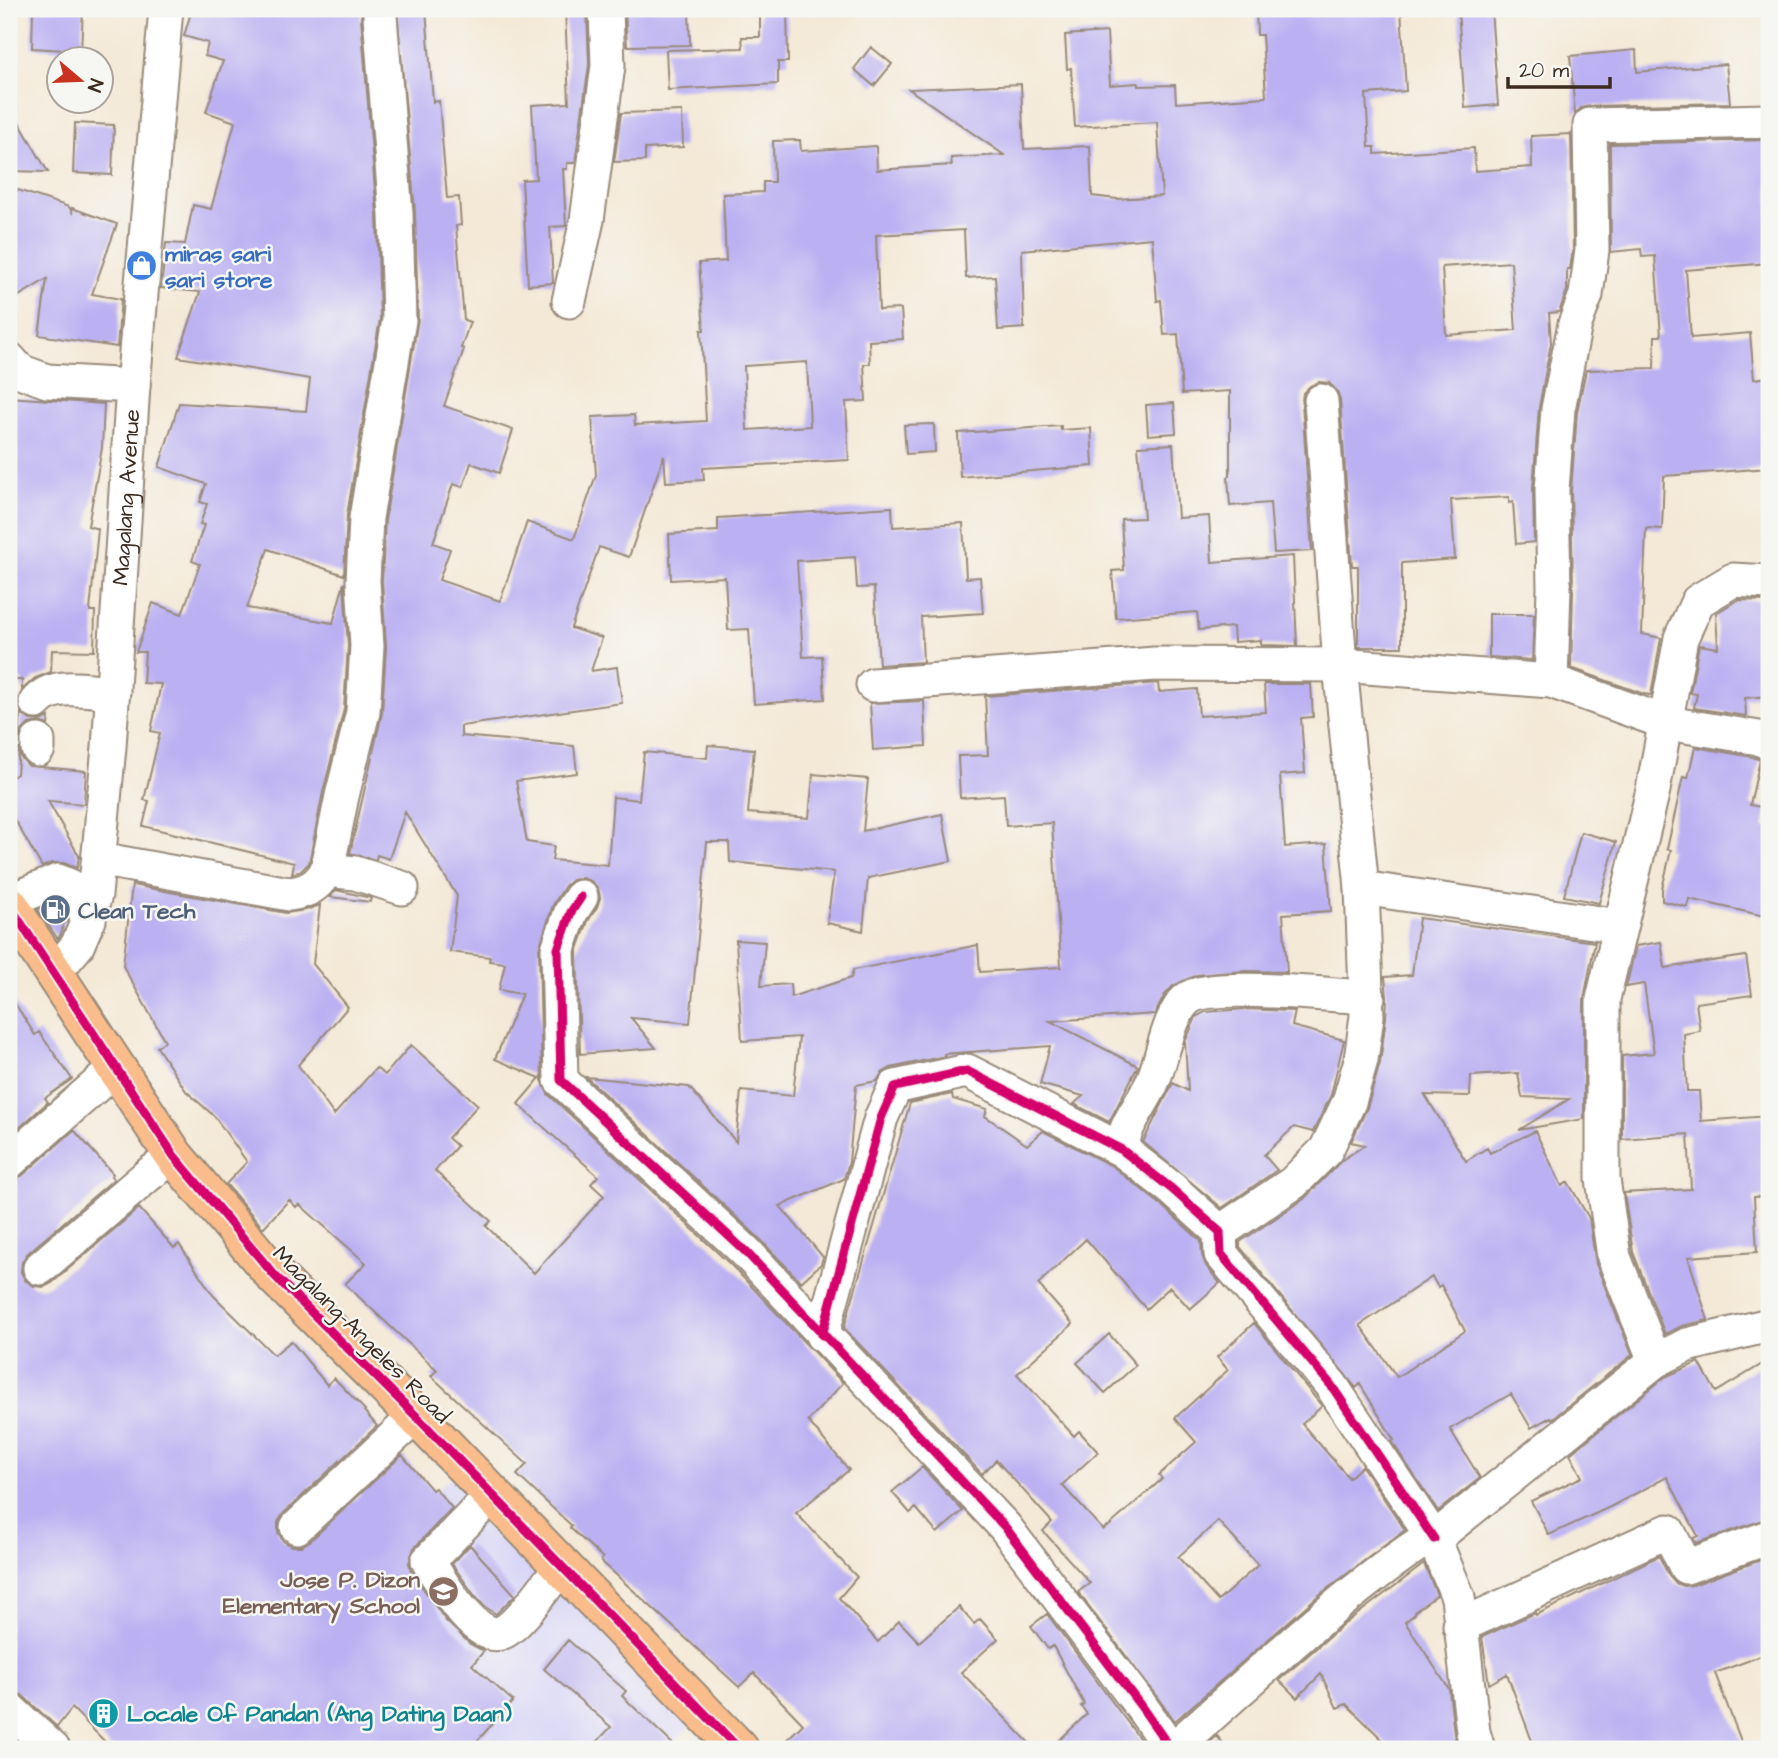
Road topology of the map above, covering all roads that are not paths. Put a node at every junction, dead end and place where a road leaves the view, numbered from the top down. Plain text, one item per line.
1 (166, 9) edge
2 (606, 9) edge
3 (380, 16) dead end
4 (1769, 121) edge
5 (569, 301) dead end
6 (9, 359) edge
7 (133, 386) junction
8 (1321, 401) dead end
9 (1769, 582) edge
10 (1340, 665) junction
11 (1551, 681) junction
12 (873, 685) dead end
13 (113, 692) junction
14 (36, 702) dead end
15 (1667, 723) junction
16 (1769, 743) edge
17 (99, 859) junction
18 (327, 870) junction
19 (402, 888) dead end
20 (1363, 888) junction
21 (581, 897) dead end
22 (9, 903) edge
23 (85, 915) junction
24 (1620, 926) junction
25 (45, 960) junction
26 (1368, 998) junction
27 (115, 1069) junction
28 (1122, 1150) junction
29 (174, 1156) junction
30 (9, 1162) edge
31 (1220, 1232) junction
32 (40, 1268) dead end
33 (1769, 1325) edge
34 (822, 1335) junction
35 (1655, 1361) junction
36 (416, 1416) junction
37 (492, 1495) junction
38 (297, 1527) dead end
39 (1433, 1537) junction
40 (1769, 1537) edge
41 (561, 1566) junction
42 (1460, 1626) junction
43 (9, 1709) edge
44 (53, 1749) edge
45 (739, 1749) edge
46 (1172, 1749) edge
47 (1478, 1749) edge

1 - 7 street, Magalang Avenue
2 - 5 street
3 - 18 street
4 - 11 street
6 - 7 street
7 - 13 street, Magalang Avenue
8 - 10 street
9 - 15 street
10 - 11 street
10 - 12 street
10 - 20 street
11 - 15 street
13 - 14 street
13 - 17 street, Magalang Avenue
15 - 16 street
15 - 24 street
17 - 18 street
17 - 23 street, Magalang Avenue
18 - 19 street
20 - 24 street
20 - 26 street
21 - 34 street
22 - 23 street
22 - 25 main road, Magalang-Angeles Road
23 - 25 street, Magalang Avenue
24 - 35 street
25 - 27 main road, Magalang-Angeles Road
26 - 28 street
26 - 31 street
27 - 29 main road, Magalang-Angeles Road
27 - 30 street
28 - 31 street
28 - 34 street
29 - 32 street
29 - 36 main road, Magalang-Angeles Road
31 - 39 street
33 - 35 street
34 - 46 street
35 - 39 street
36 - 37 main road, Magalang-Angeles Road
36 - 38 street
37 - 41 main road, Magalang-Angeles Road
37 - 41 street
39 - 42 street
39 - 46 street
40 - 42 street
41 - 45 main road, Magalang-Angeles Road
42 - 47 street
43 - 44 street

